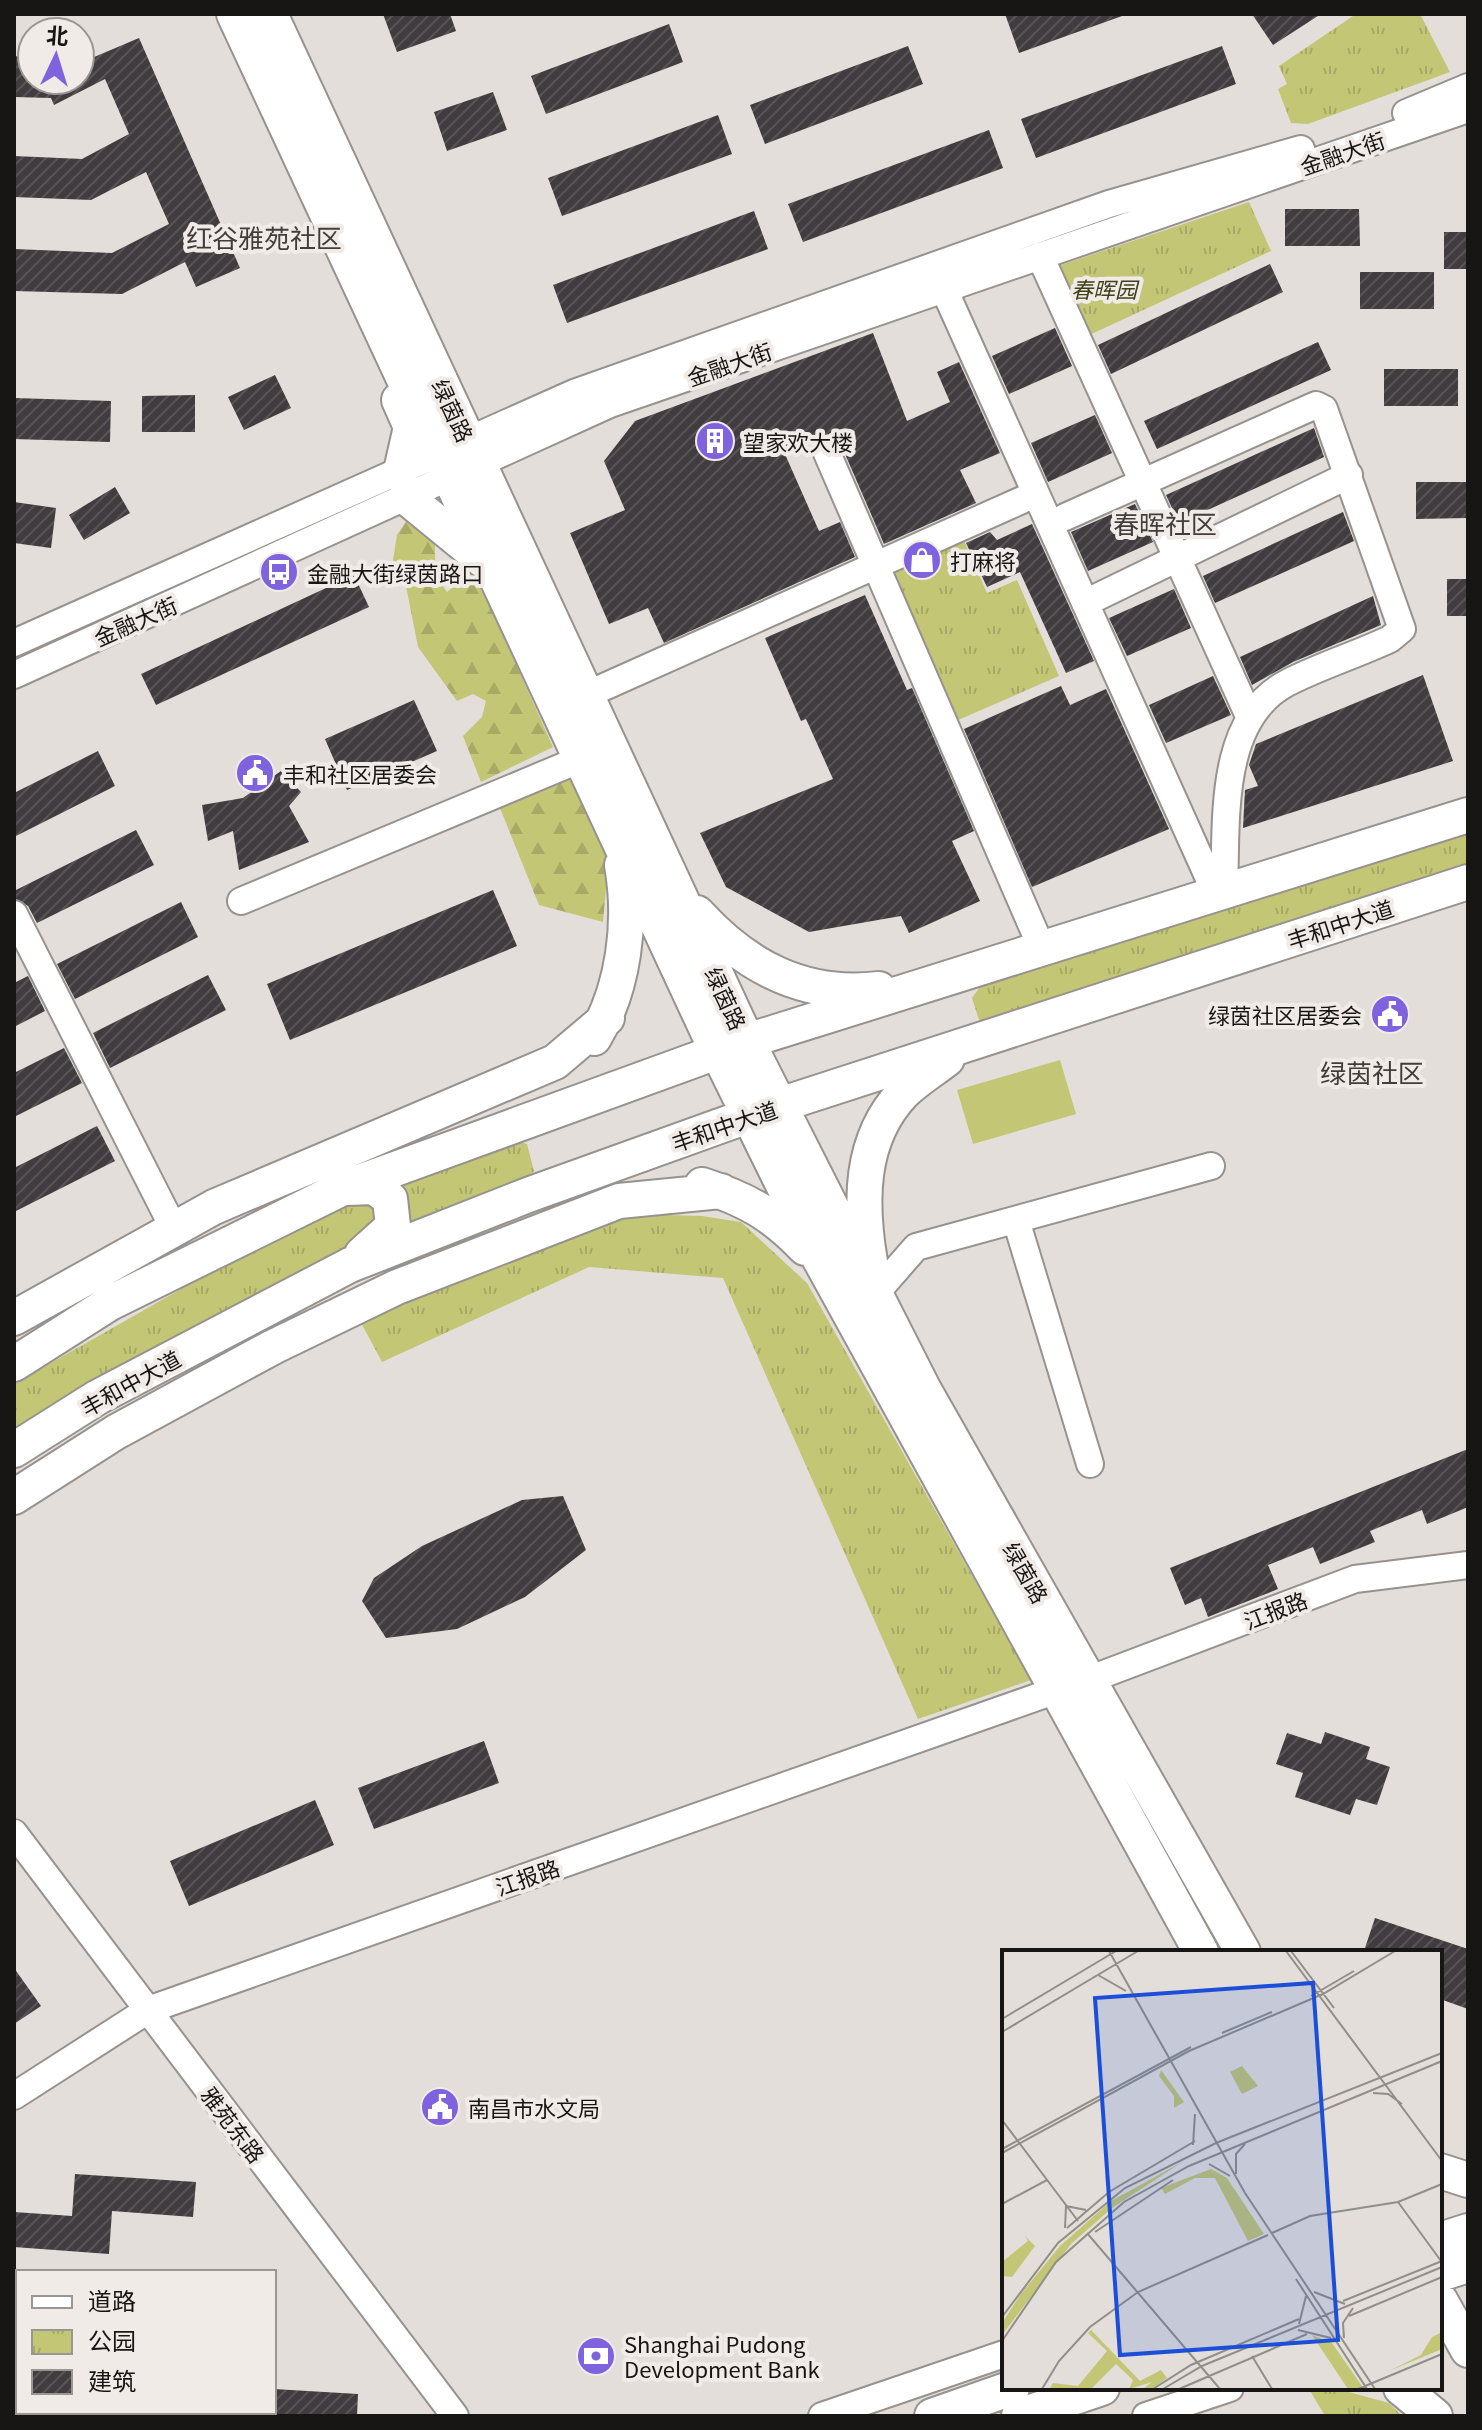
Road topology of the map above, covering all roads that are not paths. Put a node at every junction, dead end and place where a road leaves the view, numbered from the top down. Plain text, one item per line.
1 (234, 14) edge
2 (270, 14) edge
3 (1468, 87) edge
4 (1468, 109) edge
5 (1040, 256) junction
6 (953, 286) junction
7 (373, 313) junction
8 (827, 453) dead end
9 (459, 459) junction
10 (1349, 475) junction
11 (404, 484) junction
12 (1142, 484) junction
13 (1022, 500) dead end
14 (1065, 517) dead end
15 (1177, 558) junction
16 (875, 565) junction
17 (491, 567) junction
18 (1085, 603) junction
19 (14, 643) edge
20 (14, 675) edge
21 (586, 695) junction
22 (1249, 716) junction
23 (581, 759) junction
24 (1468, 815) edge
25 (617, 837) junction
26 (1468, 882) edge
27 (678, 892) junction
28 (1220, 893) junction
29 (241, 901) dead end
30 (14, 914) edge
31 (1042, 949) junction
32 (941, 981) junction
33 (607, 1018) junction
34 (964, 1045) junction
35 (732, 1047) junction
36 (764, 1110) junction
37 (504, 1130) junction
38 (1211, 1166) dead end
39 (343, 1188) junction
40 (721, 1191) junction
41 (528, 1195) junction
42 (1016, 1220) junction
43 (174, 1229) junction
44 (350, 1265) junction
45 (827, 1271) junction
46 (875, 1294) junction
47 (14, 1318) edge
48 (14, 1364) edge
49 (14, 1450) edge
50 (1090, 1464) dead end
51 (14, 1497) edge
52 (1468, 1565) edge
53 (1073, 1685) junction
54 (14, 1833) edge
55 (1200, 1950) edge
56 (1242, 1950) edge
57 (148, 2010) junction
58 (14, 2096) edge
59 (1468, 2231) edge
60 (1442, 2239) edge
61 (1468, 2265) edge
62 (1442, 2273) edge
63 (1442, 2304) edge
64 (1468, 2350) edge
65 (1002, 2355) edge
66 (1442, 2389) edge
67 (1006, 2390) edge
68 (1096, 2390) edge
69 (1224, 2390) edge
70 (1403, 2390) edge
71 (455, 2416) edge
72 (822, 2416) edge
73 (932, 2416) edge
74 (1019, 2416) edge
75 (1146, 2416) edge
76 (1435, 2416) edge
77 (1457, 2416) edge

1 - 7 main road, 绿茵路
2 - 9 main road, 绿茵路
3 - 9 street, 金融大街
4 - 5 street, 金融大街
5 - 6 street, 金融大街
5 - 12 street
6 - 9 street, 金融大街
6 - 18 street
7 - 9 main road, 绿茵路
7 - 11 main road
8 - 16 street
9 - 11 street, 金融大街
9 - 17 main road, 绿茵路
9 - 21 main road, 绿茵路
10 - 12 street
10 - 15 street
10 - 22 street
11 - 17 main road
11 - 19 street, 金融大街
11 - 20 street, 金融大街
12 - 14 street
12 - 15 street
13 - 16 street
15 - 18 street
15 - 22 street
16 - 21 street
16 - 31 street
17 - 23 main road, 绿茵路
18 - 28 street
21 - 27 main road, 绿茵路
22 - 28 street
23 - 25 main road, 绿茵路
23 - 29 street
24 - 28 main road
25 - 33 main road
25 - 35 main road, 绿茵路
26 - 34 main road, 丰和中大道
27 - 32 main road
27 - 35 main road, 绿茵路
28 - 31 main road
30 - 43 street
31 - 32 main road
32 - 35 main road
33 - 37 main road
33 - 43 main road
34 - 36 main road, 丰和中大道
34 - 46 main road
35 - 36 main road, 绿茵路
35 - 37 main road
36 - 41 main road, 丰和中大道
36 - 45 main road, 绿茵路
36 - 46 main road, 绿茵路
37 - 39 main road
38 - 42 street
39 - 44 main road
39 - 48 main road
40 - 41 main road
40 - 45 main road
40 - 51 main road
41 - 44 main road, 丰和中大道
42 - 46 street
42 - 50 street
43 - 47 main road
44 - 49 main road, 丰和中大道
45 - 53 main road, 绿茵路
46 - 53 main road, 绿茵路
52 - 53 street, 江报路
53 - 55 main road, 绿茵路
53 - 56 main road, 绿茵路
53 - 57 street, 江报路
54 - 57 street, 雅苑东路
57 - 58 street, 江报路
57 - 71 street, 雅苑东路
59 - 60 main road
61 - 62 main road
63 - 64 main road
65 - 72 street
66 - 77 main road
67 - 73 main road
68 - 74 main road
69 - 75 street
70 - 76 main road

